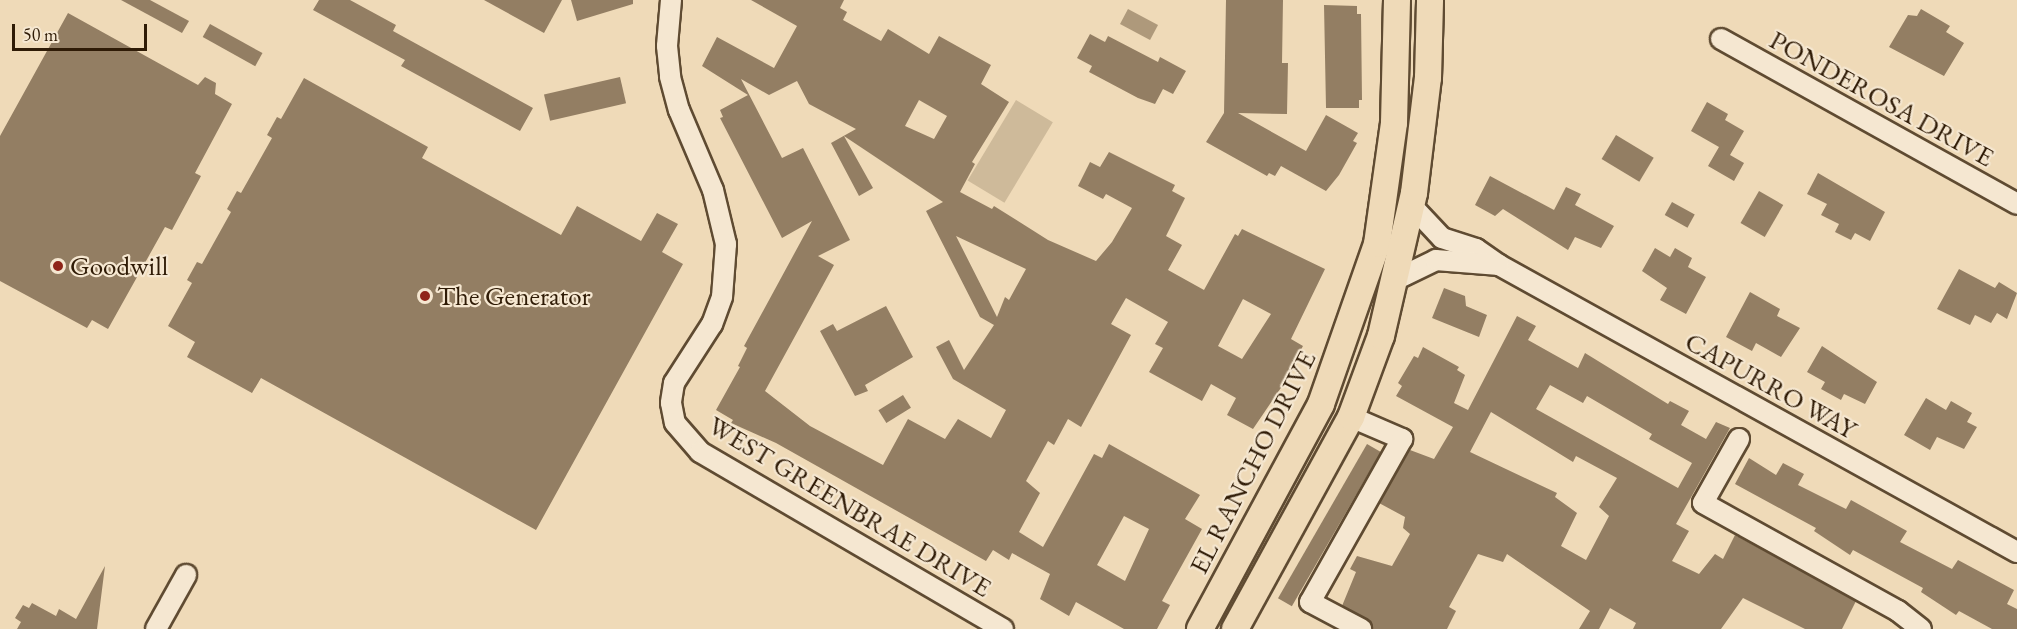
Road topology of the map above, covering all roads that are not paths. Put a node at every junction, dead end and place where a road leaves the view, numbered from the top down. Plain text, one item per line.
1 (671, 0) edge
2 (1397, 0) edge
3 (1430, 0) edge
4 (1721, 39) dead end
5 (2017, 204) edge
6 (1412, 206) junction
7 (1377, 244) junction
8 (1499, 265) junction
9 (1397, 279) junction
10 (1383, 327) junction
11 (1352, 417) junction
12 (1739, 439) dead end
13 (2017, 552) edge
14 (186, 575) dead end
15 (156, 629) edge
16 (1003, 629) edge
17 (1200, 629) edge
18 (1235, 629) edge
19 (1361, 629) edge
20 (1921, 629) edge

1 - 16 street, WEST GREENBRAE DRIVE
2 - 7 main road, EL RANCHO DRIVE
3 - 6 main road
4 - 5 street, PONDEROSA DRIVE
6 - 8 street, CAPURRO WAY
6 - 9 main road
7 - 10 main road
7 - 17 main road, EL RANCHO DRIVE
8 - 9 street, CAPURRO WAY
8 - 13 street, CAPURRO WAY
9 - 10 main road
10 - 11 main road
11 - 18 main road
11 - 19 street
12 - 20 street
14 - 15 street

